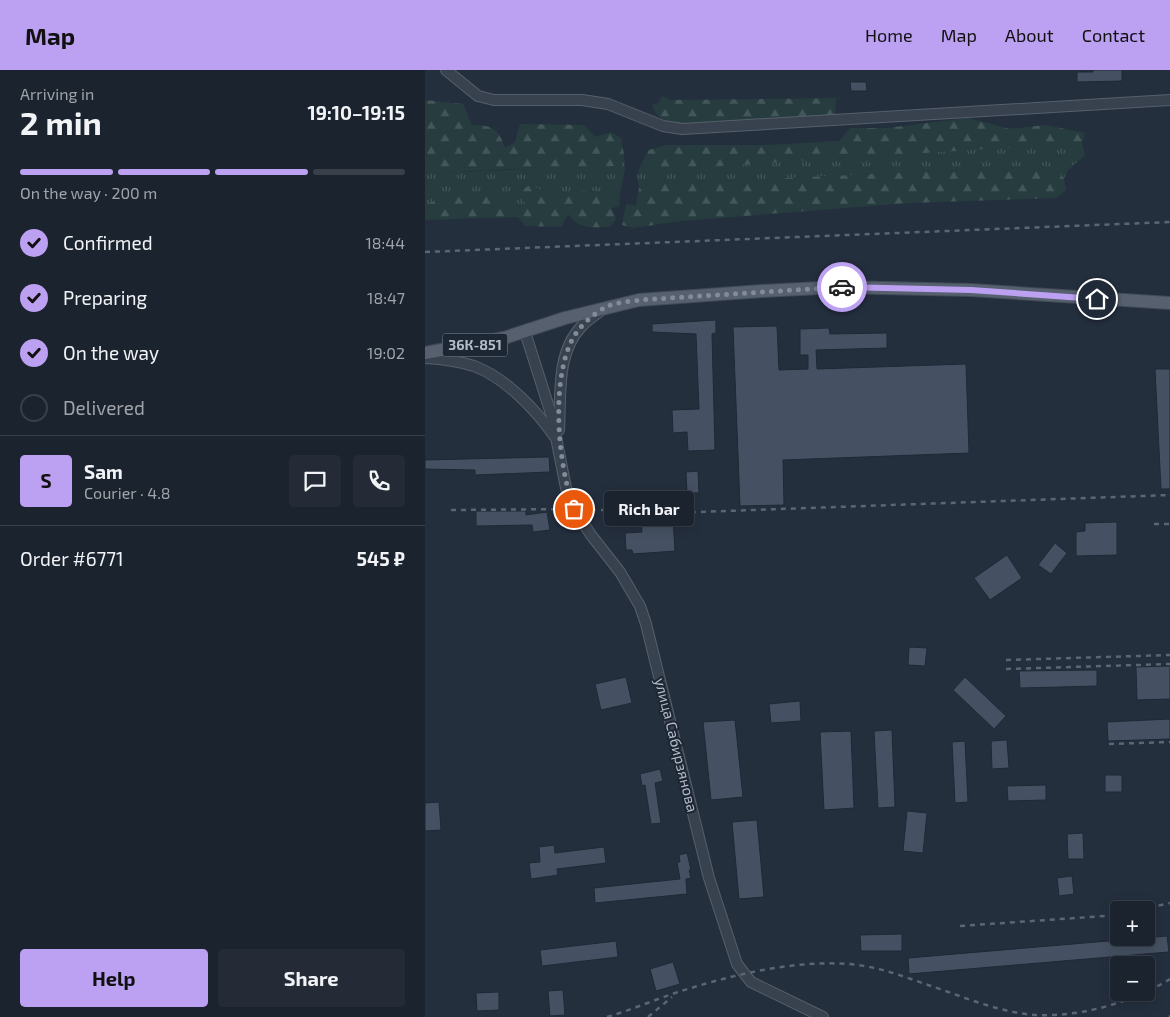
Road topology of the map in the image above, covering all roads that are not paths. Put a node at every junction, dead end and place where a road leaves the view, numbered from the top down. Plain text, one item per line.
1 (446, 70) edge
2 (1170, 100) edge
3 (1170, 303) edge
4 (606, 306) junction
5 (525, 332) junction
6 (425, 353) edge
7 (425, 358) edge
8 (559, 441) junction
9 (823, 1017) edge

1 - 2 street
3 - 4 main road, 36К-851
4 - 5 main road, 36К-851
4 - 8 street
5 - 6 main road, 36К-851
5 - 8 street
7 - 8 street
8 - 9 street, улица Сабирзянова

